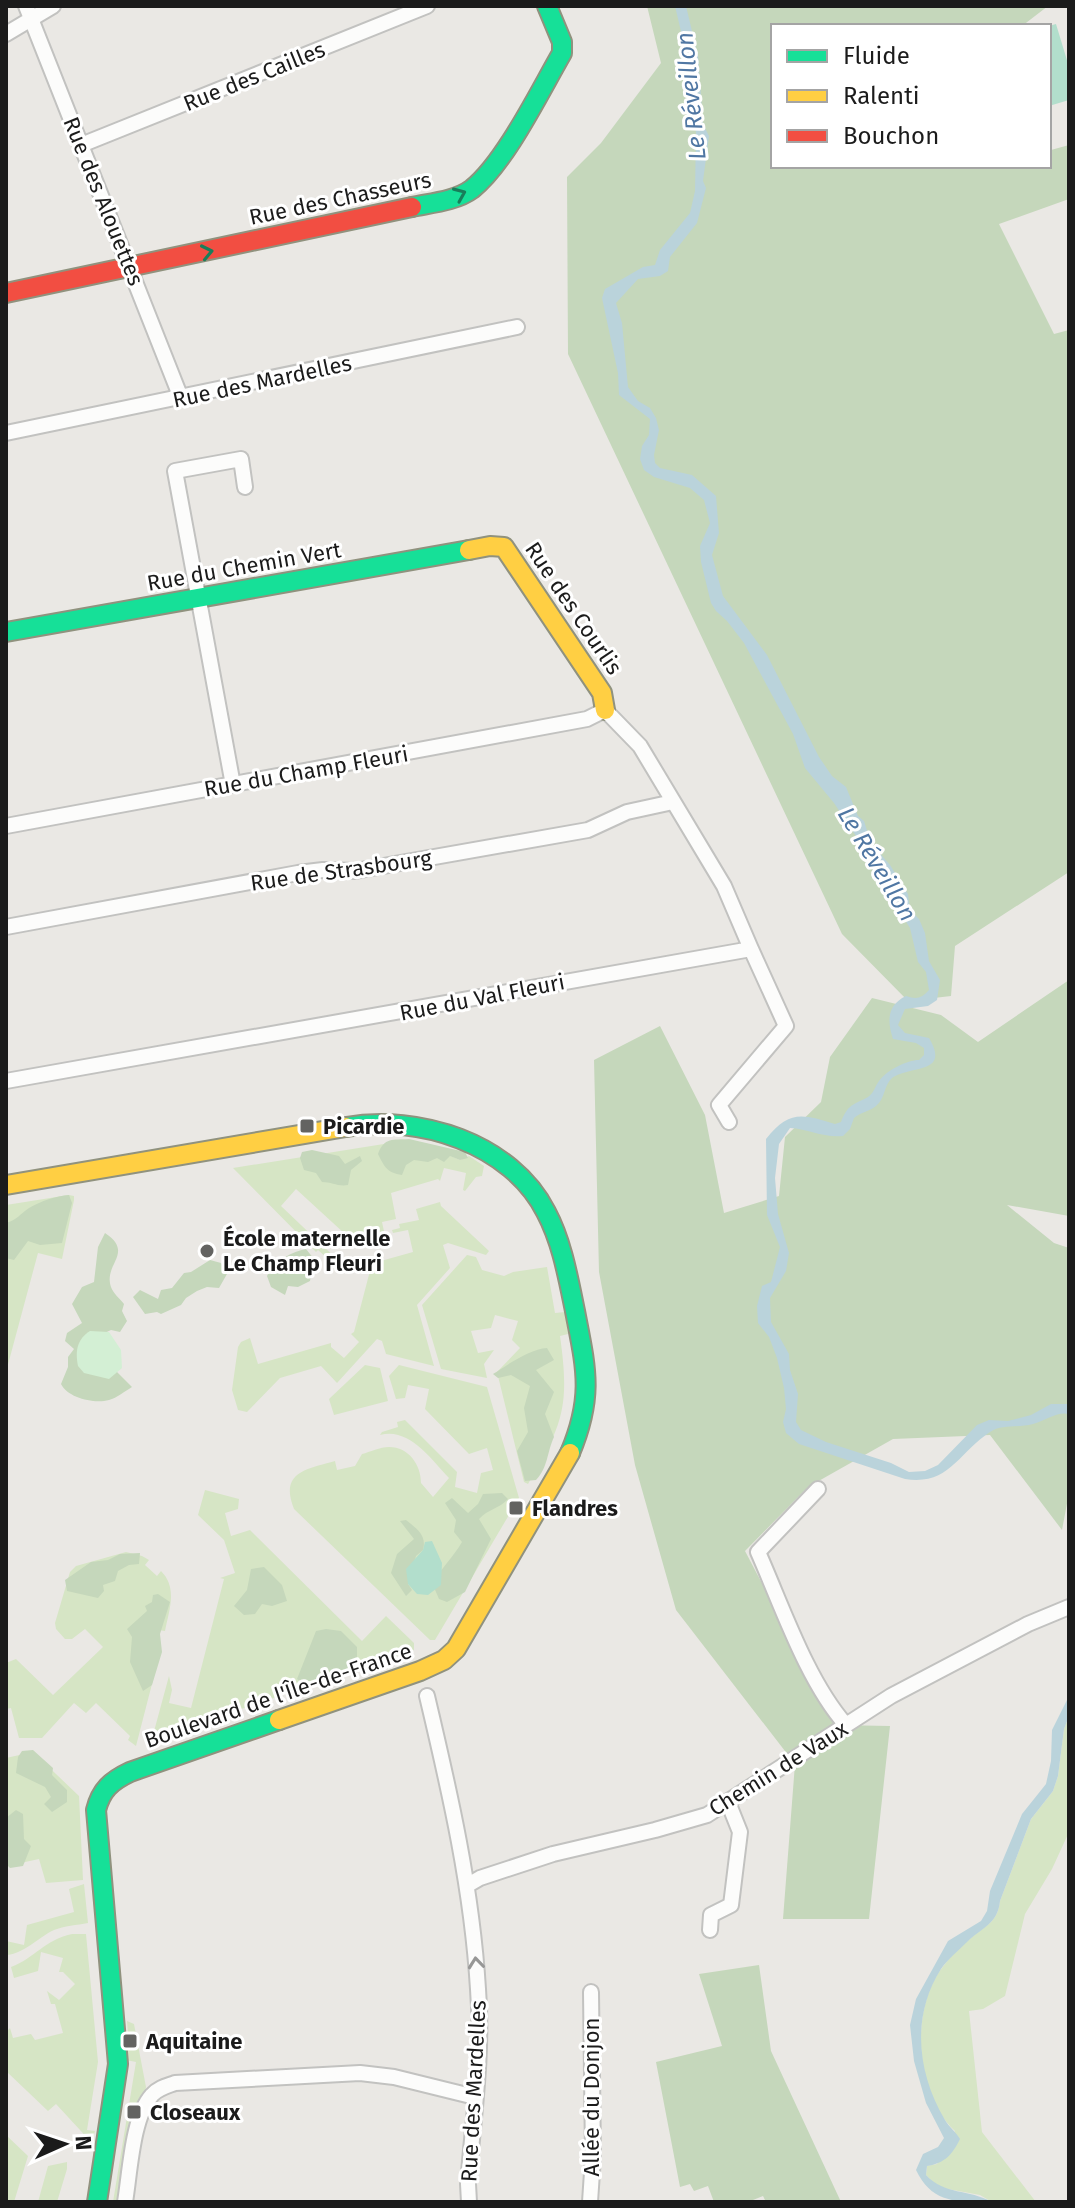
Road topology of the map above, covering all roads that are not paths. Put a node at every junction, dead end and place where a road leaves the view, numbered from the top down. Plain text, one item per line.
1 (53, 6) edge
2 (427, 6) edge
3 (547, 6) edge
4 (29, 12) edge
5 (6, 34) edge
6 (81, 145) junction
7 (131, 268) junction
8 (6, 293) edge
9 (517, 327) dead end
10 (181, 398) junction
11 (6, 433) edge
12 (245, 487) dead end
13 (490, 546) joint
14 (201, 599) junction
15 (6, 632) edge
16 (605, 710) junction
17 (233, 785) junction
18 (673, 802) junction
19 (6, 826) edge
20 (6, 927) edge
21 (751, 949) junction
22 (6, 1081) edge
23 (729, 1122) dead end
24 (6, 1185) edge
25 (818, 1489) dead end
26 (1069, 1607) edge
27 (427, 1696) dead end
28 (846, 1725) junction
29 (728, 1802) junction
30 (468, 1885) junction
31 (710, 1930) dead end
32 (591, 1992) dead end
33 (475, 2097) junction
34 (97, 2202) edge
35 (125, 2202) edge
36 (469, 2202) edge
37 (590, 2202) edge

1 - 4 street
2 - 6 street, Rue des Cailles
7 -> 3 street, Rue des Chasseurs
4 - 5 street
4 - 6 street, Rue des Alouettes
6 - 7 street, Rue des Alouettes
7 - 8 street, Rue des Chasseurs
7 - 10 street, Rue des Alouettes
9 - 10 street, Rue des Mardelles
10 - 11 street, Rue des Mardelles
12 - 14 street
13 - 14 street, Rue du Chemin Vert
13 - 16 street, Rue des Courlis
14 - 15 street, Rue du Chemin Vert
14 - 17 street
16 - 17 street, Rue du Champ Fleuri
16 - 18 street
17 - 19 street, Rue du Champ Fleuri
18 - 20 street, Rue de Strasbourg
18 - 21 street
21 - 22 street, Rue du Val Fleuri
21 - 23 street
24 - 34 street, Boulevard de l'Île-de-France
25 - 28 street
26 - 28 street, Chemin de Vaux
27 - 30 street, Rue des Mardelles
28 - 29 street, Chemin de Vaux
29 - 30 street, Chemin de Vaux
29 - 31 street
33 -> 30 street, Rue des Mardelles
32 - 37 street, Allée du Donjon
33 - 35 street
33 - 36 street, Rue des Mardelles

